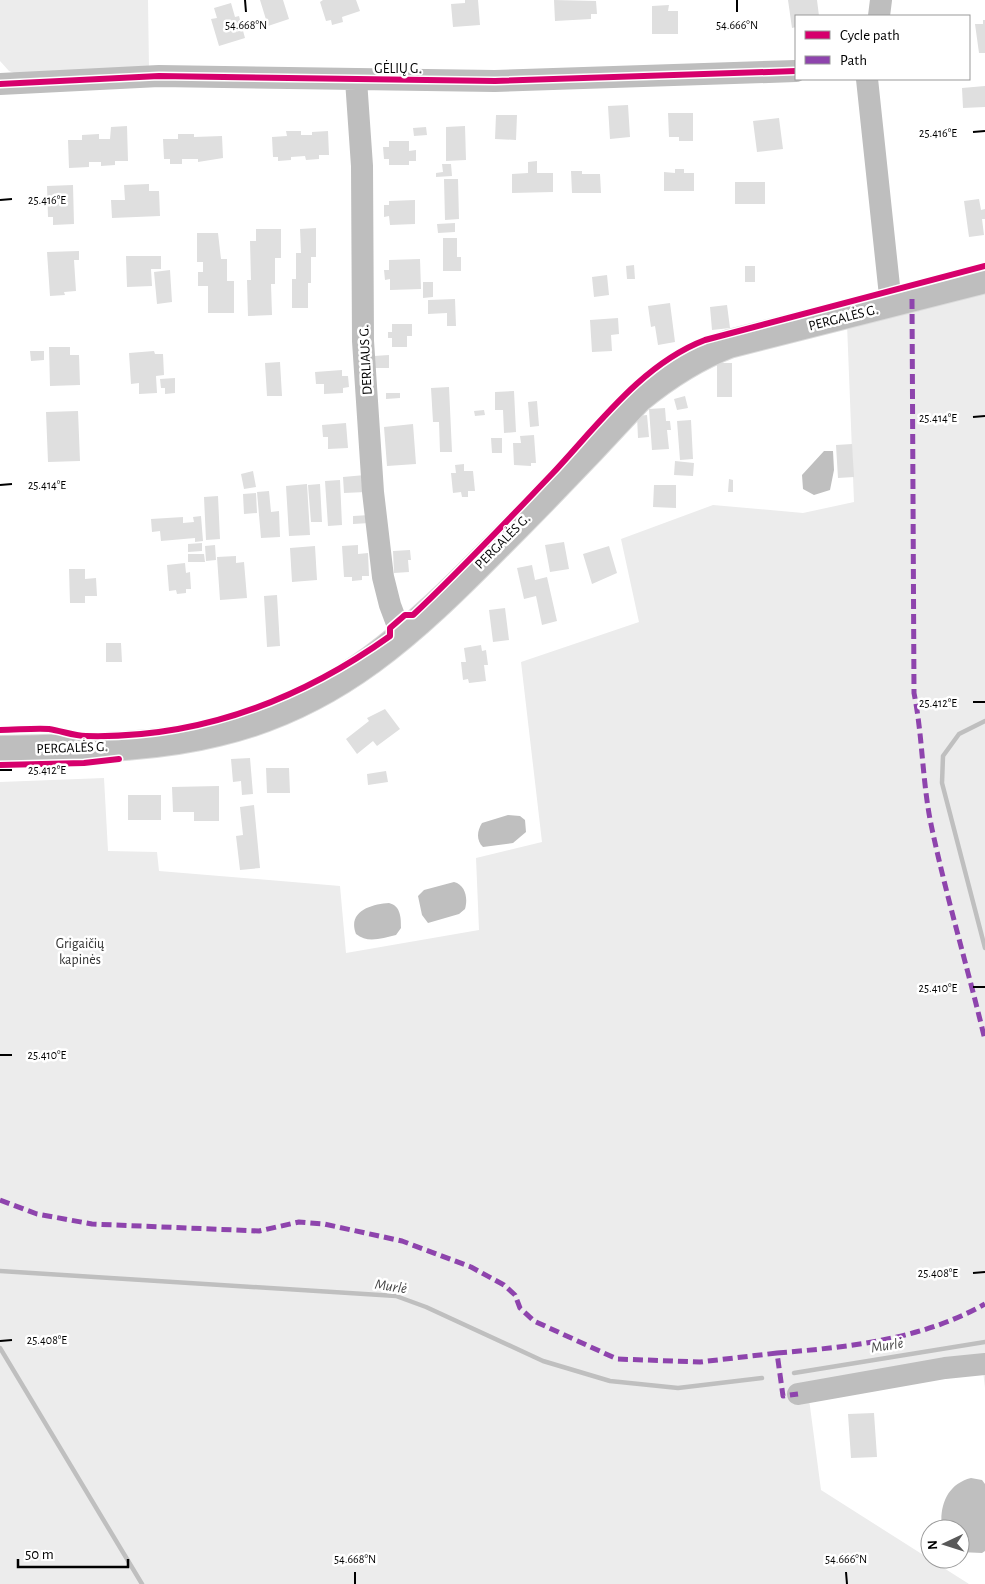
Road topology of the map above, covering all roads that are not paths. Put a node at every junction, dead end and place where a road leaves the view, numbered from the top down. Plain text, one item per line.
1 (881, 0) edge
2 (879, 15) edge
3 (795, 71) edge
4 (356, 80) junction
5 (867, 80) edge
6 (0, 84) edge
7 (985, 279) edge
8 (891, 305) junction
9 (402, 637) junction
10 (0, 750) edge
11 (985, 1364) edge
12 (798, 1394) dead end

1 - 2 street
3 - 4 street, GĖLIŲ G.
4 - 6 street, GĖLIŲ G.
4 - 9 street, DERLIAUS G.
5 - 8 street
7 - 8 main road, PERGALĖS G.
8 - 9 main road, PERGALĖS G.
9 - 10 main road, PERGALĖS G.
11 - 12 street

